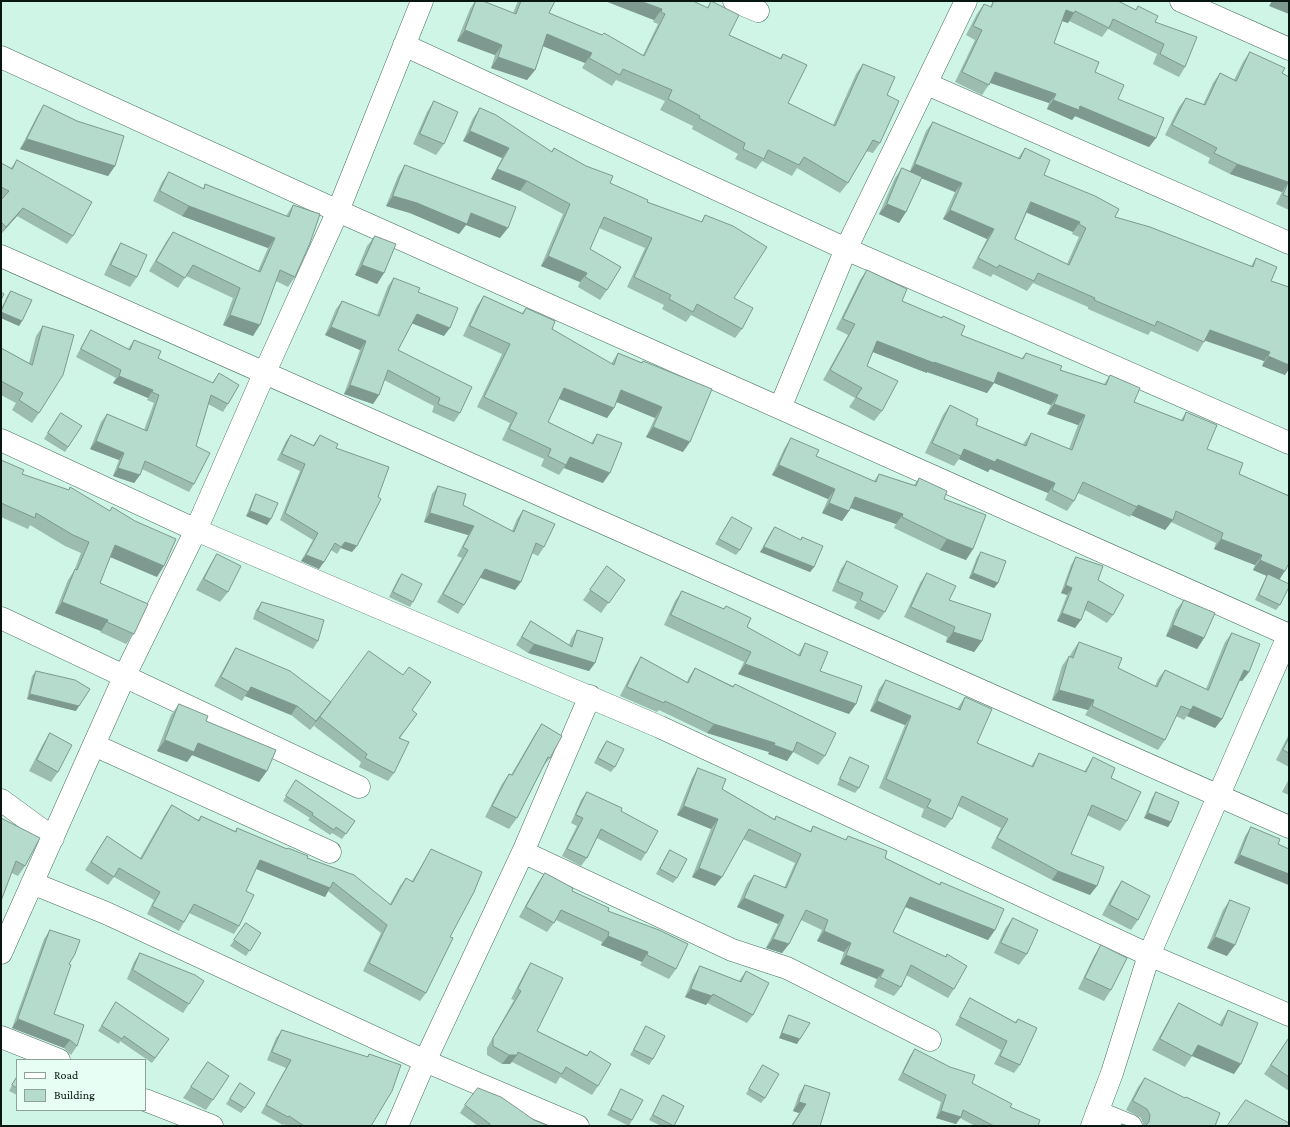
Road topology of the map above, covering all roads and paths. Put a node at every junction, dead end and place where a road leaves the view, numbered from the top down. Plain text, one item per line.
1 (422, 1) edge
2 (734, 1) edge
3 (966, 1) edge
4 (1181, 1) edge
5 (758, 11) dead end
6 (404, 44) junction
7 (1289, 49) edge
8 (1, 57) edge
9 (927, 84) junction
10 (338, 211) junction
11 (1289, 243) edge
12 (846, 249) junction
13 (1, 256) edge
14 (264, 374) junction
15 (780, 408) junction
16 (1, 440) edge
17 (1289, 443) edge
18 (196, 530) junction
19 (1, 618) edge
20 (1289, 635) edge
21 (125, 675) junction
22 (590, 696) junction
23 (94, 745) junction
24 (358, 787) dead end
25 (1218, 797) junction
26 (1, 800) edge
27 (1289, 827) edge
28 (53, 838) junction
29 (330, 852) dead end
30 (524, 852) junction
31 (32, 883) junction
32 (1, 953) edge
33 (1149, 955) junction
34 (1289, 1015) edge
35 (1, 1037) edge
36 (930, 1040) dead end
37 (56, 1059) edge
38 (425, 1061) junction
39 (146, 1100) edge
40 (1094, 1119) edge
41 (212, 1126) edge
42 (397, 1126) edge
43 (578, 1126) edge
44 (1130, 1126) edge

1 - 6 street
2 - 5 street
3 - 9 street
4 - 7 street
6 - 10 street
6 - 12 street
8 - 10 street
9 - 11 street
9 - 12 street
10 - 14 street
10 - 15 street
12 - 15 street
12 - 17 street
13 - 14 street
14 - 18 street
14 - 25 street
15 - 20 street
16 - 18 street
18 - 21 street
18 - 22 street
19 - 21 street
20 - 25 street
21 - 23 street
21 - 24 street
22 - 30 street
22 - 33 street
23 - 28 street
23 - 29 street
25 - 27 street
25 - 33 street
26 - 28 street
28 - 31 street
30 - 36 street
30 - 38 street
31 - 32 street
31 - 38 street
33 - 34 street
33 - 40 street
35 - 37 street
38 - 42 street
38 - 43 street
39 - 41 street
40 - 44 street

